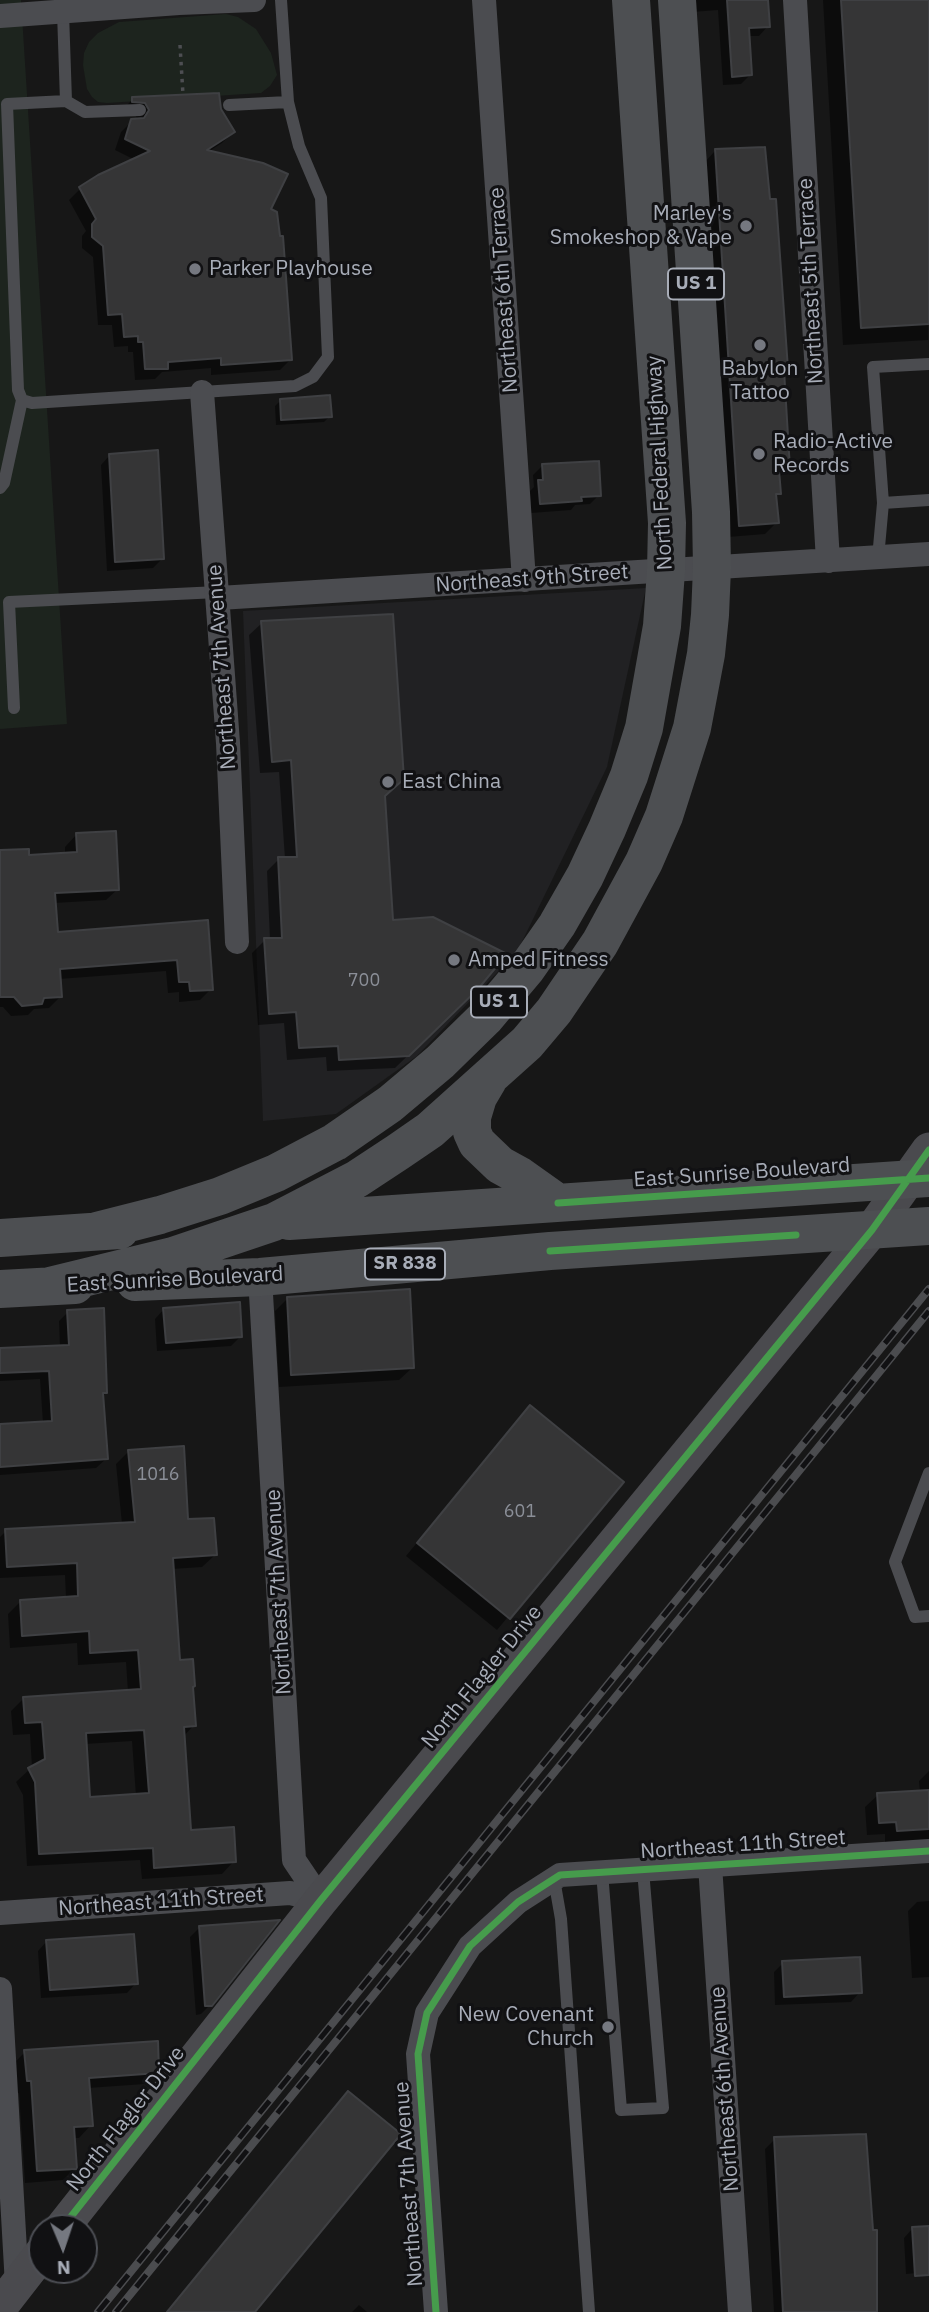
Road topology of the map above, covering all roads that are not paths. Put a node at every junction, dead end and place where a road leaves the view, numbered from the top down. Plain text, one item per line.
1 (254, 0) edge
2 (281, 0) edge
3 (484, 0) edge
4 (631, 0) edge
5 (677, 0) edge
6 (795, 0) edge
7 (179, 1) edge
8 (63, 12) junction
9 (0, 16) edge
10 (66, 102) junction
11 (288, 102) junction
12 (229, 105) dead end
13 (140, 110) dead end
14 (929, 364) edge
15 (202, 392) junction
16 (22, 400) junction
17 (0, 488) edge
18 (929, 500) edge
19 (883, 503) junction
20 (929, 554) edge
21 (878, 558) junction
22 (828, 561) junction
23 (712, 568) junction
24 (666, 570) junction
25 (524, 580) junction
26 (218, 595) junction
27 (14, 708) dead end
28 (237, 942) dead end
29 (489, 1079) junction
30 (922, 1169) edge
31 (558, 1203) junction
32 (274, 1222) junction
33 (929, 1226) edge
34 (872, 1230) junction
35 (97, 1231) junction
36 (0, 1238) edge
37 (260, 1277) junction
38 (50, 1286) junction
39 (0, 1289) edge
40 (929, 1473) edge
41 (929, 1616) edge
42 (929, 1851) edge
43 (710, 1865) junction
44 (643, 1870) junction
45 (602, 1872) junction
46 (557, 1877) junction
47 (321, 1900) junction
48 (0, 1913) edge
49 (0, 1989) edge
50 (73, 2214) edge
51 (19, 2246) edge
52 (9, 2296) edge
53 (436, 2312) edge
54 (589, 2312) edge
55 (740, 2312) edge

1 - 7 street
2 - 11 lane
3 - 25 street, Northeast 6th Terrace
4 - 24 main road, North Federal Highway / US 1
5 - 23 main road, US 1
6 - 22 street, Northeast 5th Terrace
7 - 8 street
8 - 9 street
8 - 10 lane
10 - 13 lane
10 - 16 lane
11 - 12 lane
11 - 15 lane
14 - 19 lane
15 - 16 lane
15 - 26 street, Northeast 7th Avenue
16 - 17 lane
18 - 19 lane
19 - 21 lane
20 - 21 street, Northeast 9th Street
21 - 22 street, Northeast 9th Street
22 - 23 street, Northeast 9th Street
23 - 24 street, Northeast 9th Street
23 - 29 main road, US 1
24 - 25 street, Northeast 9th Street
24 - 35 main road, North Federal Highway / US 1
25 - 26 street, Northeast 9th Street
26 - 27 lane
26 - 28 street, Northeast 7th Avenue
29 - 31 main road
29 - 32 main road, US 1
30 - 31 main road, East Sunrise Boulevard
30 - 34 street, North Flagler Drive
31 - 32 main road, East Sunrise Boulevard
32 - 35 main road, East Sunrise Boulevard
32 - 38 main road
33 - 34 main road, East Sunrise Boulevard / SR 838
34 - 37 main road, East Sunrise Boulevard / SR 838
34 - 47 street, North Flagler Drive
35 - 36 main road, US 1
37 - 38 main road, East Sunrise Boulevard / SR 838
37 - 47 street, Northeast 7th Avenue
38 - 39 main road
40 - 41 lane
42 - 43 street, Northeast 11th Street
43 - 44 street, Northeast 11th Street
43 - 55 street, Northeast 6th Avenue
44 - 45 street, Northeast 11th Street
44 - 45 lane
45 - 46 street, Northeast 11th Street
46 - 53 street, Northeast 7th Avenue
46 - 54 lane
47 - 48 street, Northeast 11th Street
47 - 50 street, North Flagler Drive
49 - 51 street
51 - 52 street

